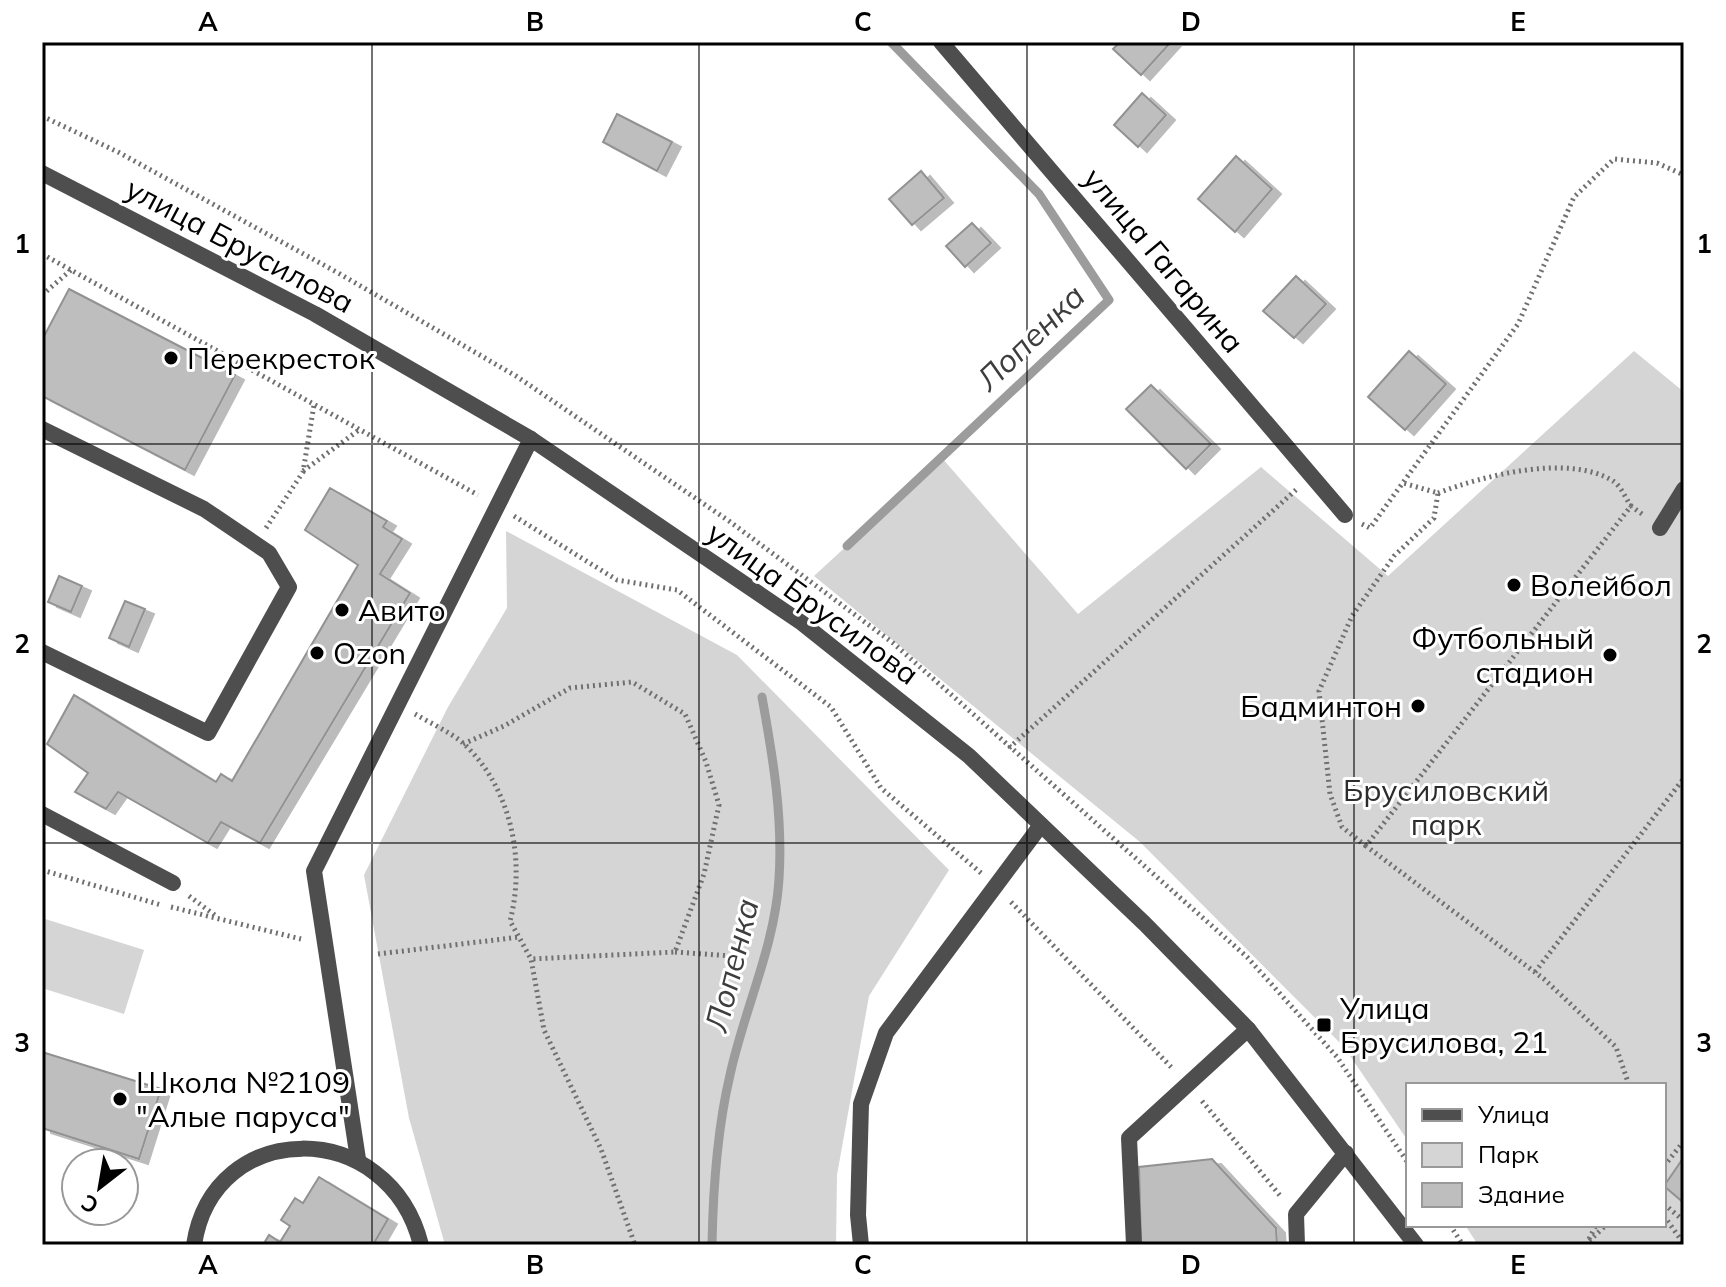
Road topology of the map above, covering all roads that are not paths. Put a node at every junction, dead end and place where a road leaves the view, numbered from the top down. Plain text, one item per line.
1 (941, 42) edge
2 (42, 173) edge
3 (42, 429) edge
4 (531, 439) junction
5 (1684, 489) edge
6 (1345, 515) road end
7 (1660, 528) road end
8 (42, 652) edge
9 (42, 814) edge
10 (1041, 825) junction
11 (173, 883) road end
12 (1248, 1029) junction
13 (1346, 1153) junction
14 (358, 1159) junction
15 (194, 1245) edge
16 (421, 1245) edge
17 (861, 1245) edge
18 (1134, 1245) edge
19 (1297, 1245) edge
20 (1416, 1245) edge

1 - 6 street, улица Гагарина
2 - 4 street, улица Брусилова
3 - 8 street
4 - 10 street, улица Брусилова
4 - 14 street
5 - 7 street
9 - 11 street
10 - 12 street, улица Брусилова
10 - 17 street
12 - 13 street, улица Брусилова
12 - 18 street
13 - 19 street
13 - 20 street, улица Брусилова
14 - 15 street
14 - 16 street

